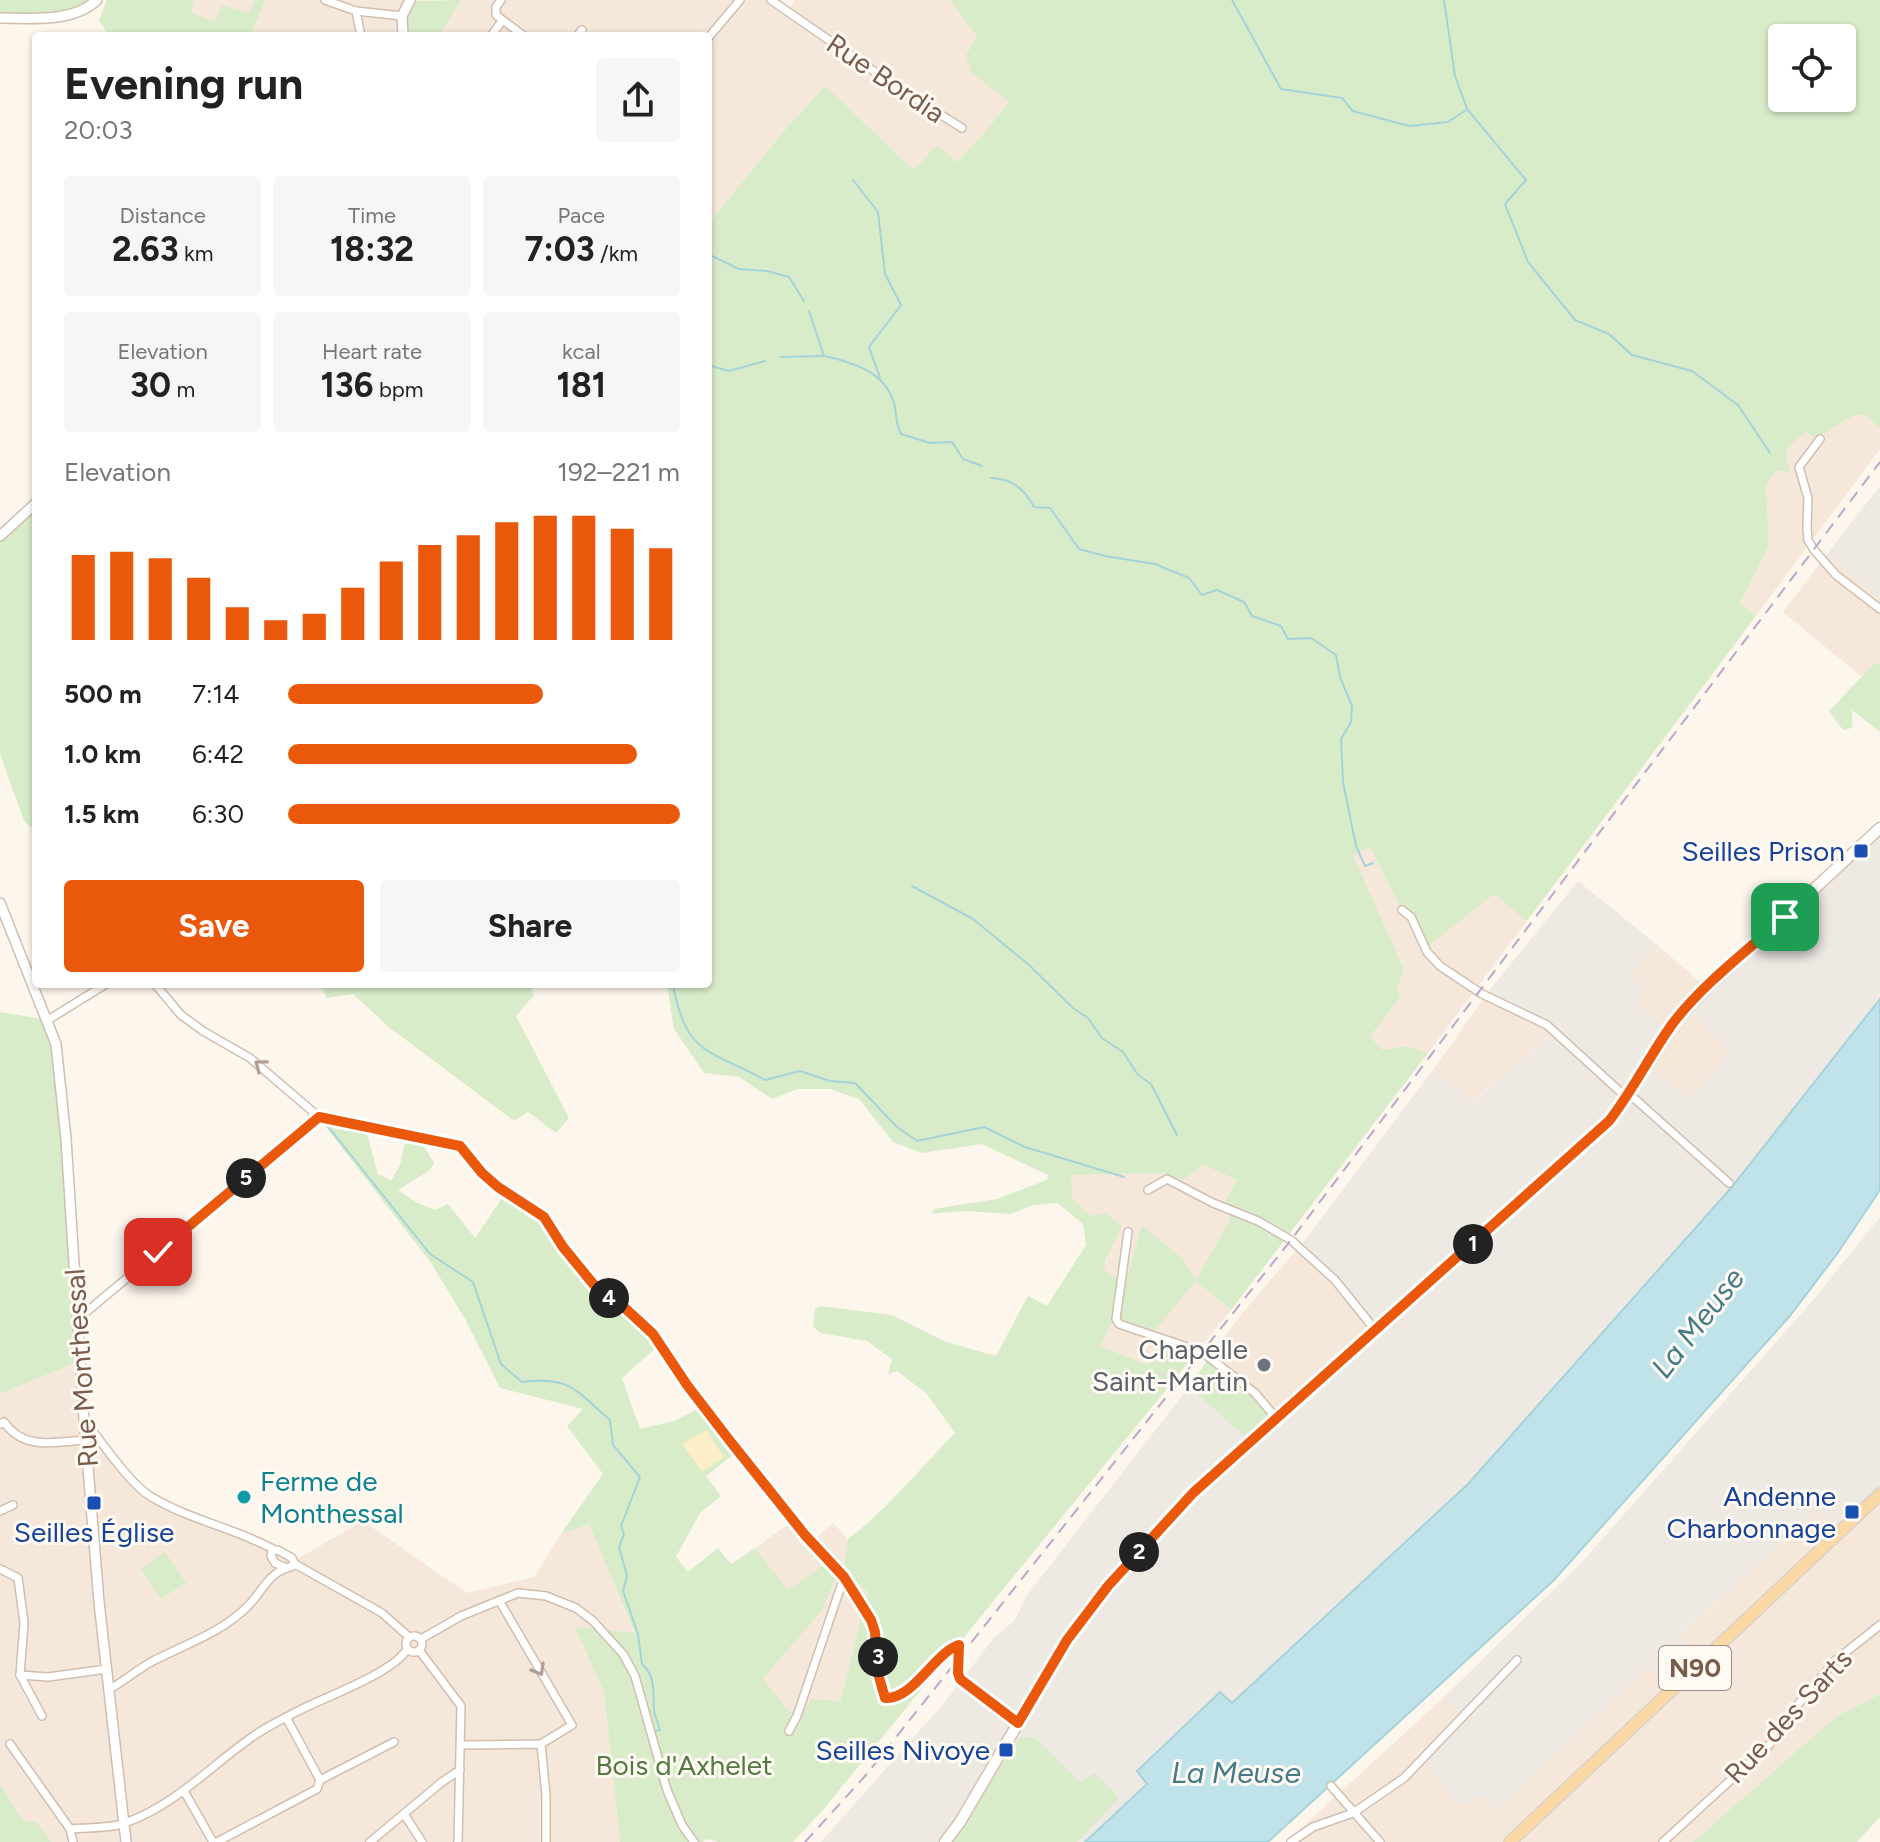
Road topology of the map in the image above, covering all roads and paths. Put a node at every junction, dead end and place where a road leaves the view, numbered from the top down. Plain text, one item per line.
1 (97, 0) edge
2 (325, 0) edge
3 (410, 0) edge
4 (501, 0) edge
5 (740, 0) edge
6 (771, 0) edge
7 (356, 11) junction
8 (402, 16) junction
9 (0, 18) edge
10 (502, 21) junction
11 (360, 32) edge
12 (403, 32) edge
13 (494, 32) edge
14 (518, 32) edge
15 (712, 33) edge
16 (962, 128) dead end
17 (1820, 439) dead end
18 (32, 507) edge
19 (0, 536) edge
20 (1880, 609) edge
21 (1880, 828) edge
22 (0, 903) edge
23 (1402, 910) dead end
24 (32, 981) edge
25 (35, 988) edge
26 (100, 988) edge
27 (158, 988) edge
28 (48, 1020) junction
29 (1627, 1098) junction
30 (319, 1117) junction
31 (1729, 1183) dead end
32 (1148, 1190) dead end
33 (1128, 1232) dead end
34 (78, 1319) junction
35 (1376, 1331) junction
36 (1276, 1418) junction
37 (84, 1419) junction
38 (0, 1424) edge
39 (86, 1440) junction
40 (1880, 1494) edge
41 (13, 1505) dead end
42 (0, 1511) edge
43 (273, 1555) junction
44 (295, 1564) junction
45 (287, 1568) junction
46 (0, 1569) edge
47 (274, 1574) junction
48 (844, 1577) junction
49 (500, 1602) junction
50 (1880, 1625) edge
51 (409, 1637) junction
52 (421, 1639) junction
53 (407, 1649) junction
54 (419, 1650) junction
55 (1517, 1660) dead end
56 (107, 1669) junction
57 (20, 1675) junction
58 (110, 1689) junction
59 (42, 1716) dead end
60 (286, 1717) junction
61 (1018, 1723) junction
62 (789, 1731) dead end
63 (394, 1742) dead end
64 (10, 1744) dead end
65 (541, 1744) junction
66 (462, 1745) junction
67 (460, 1770) junction
68 (320, 1780) junction
69 (1331, 1786) dead end
70 (184, 1791) junction
71 (1353, 1813) junction
72 (404, 1814) junction
73 (124, 1824) junction
74 (70, 1829) junction
75 (73, 1842) edge
76 (126, 1842) edge
77 (215, 1842) edge
78 (370, 1842) edge
79 (422, 1842) edge
80 (458, 1842) edge
81 (546, 1842) edge
82 (694, 1842) edge
83 (945, 1842) edge
84 (1291, 1842) edge
85 (1380, 1842) edge
86 (1510, 1842) edge
87 (1663, 1842) edge

1 - 9 street
2 - 7 street
3 - 8 street
4 - 10 street
5 - 15 street
6 - 16 street, Rue Bordia
7 - 8 street
7 - 11 street
8 - 12 street
10 - 13 street
10 - 14 street
17 - 20 street
18 - 19 street
21 - 29 main road
22 - 24 street, Rue Monthessal
23 - 29 street
25 - 28 street, Rue Monthessal
26 - 28 street
30 -> 27 street
28 - 34 street, Rue Monthessal
29 - 31 street
29 - 35 main road
30 - 34 street
30 - 48 street
32 - 35 street
33 - 36 street
34 - 37 street, Rue Monthessal
35 - 36 main road
36 - 61 main road
37 - 39 street, Rue Monthessal
37 - 43 street
38 - 39 street
39 - 56 street, Rue Monthessal
40 - 86 main road, N90
41 - 42 street
43 - 44 street
43 - 45 street
43 - 47 street
44 - 45 street
44 - 51 street
45 - 47 street
46 - 57 street
47 - 58 street
48 - 61 street
48 - 62 street
49 - 52 street
49 -> 65 street
49 - 82 street
50 - 87 street, Rue des Sarts
51 - 52 street
51 - 53 street
52 - 54 street
53 - 54 street
53 - 60 street
54 - 66 street
55 - 71 street
56 - 57 street
56 - 58 street, Rue Monthessal
57 - 59 street
58 - 73 street, Rue Monthessal
60 - 68 street
60 - 70 street
61 - 83 main road
63 - 68 street
64 - 74 street
65 - 66 street
65 - 81 street
66 - 67 street
67 - 72 street
67 - 80 street
68 - 77 street
69 - 71 street
70 - 73 street
70 - 77 street
71 - 84 street
71 - 85 street
72 - 78 street
72 - 79 street
73 - 74 street
73 - 76 street, Rue Monthessal
74 - 75 street

